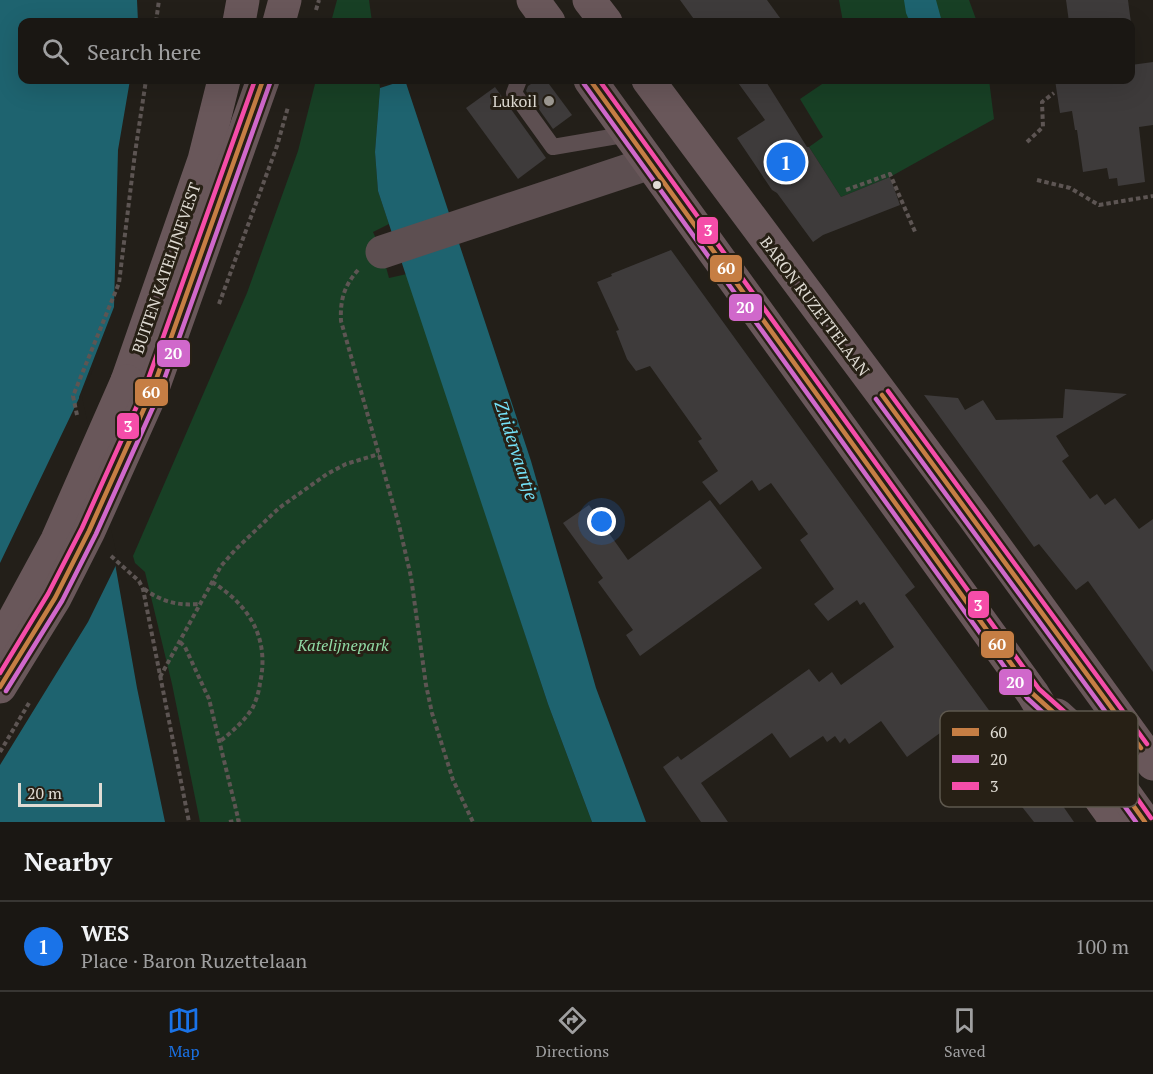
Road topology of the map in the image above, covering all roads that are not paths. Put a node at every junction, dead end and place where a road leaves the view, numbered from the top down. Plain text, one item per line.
1 (243, 0) edge
2 (285, 0) edge
3 (589, 0) edge
4 (240, 18) edge
5 (280, 18) edge
6 (603, 18) edge
7 (223, 84) edge
8 (261, 84) edge
9 (517, 84) edge
10 (594, 84) edge
11 (651, 84) edge
12 (629, 134) junction
13 (650, 163) junction
14 (382, 252) road end
15 (140, 386) junction
16 (0, 645) edge
17 (0, 687) edge
18 (1033, 694) junction
19 (1043, 711) edge
20 (1052, 711) edge
21 (1114, 711) edge
22 (1138, 743) edge
23 (1153, 764) edge
24 (1106, 807) edge
25 (1134, 807) edge
26 (1117, 822) edge
27 (1144, 822) edge

1 - 4 main road
2 - 5 main road
3 - 6 main road
7 - 15 main road, BUITEN KATELIJNEVEST
8 - 15 main road, BUITEN KATELIJNEVEST
9 - 12 lane
10 - 12 main road
11 - 21 main road, BARON RUZETTELAAN
12 - 13 main road
13 - 14 street
13 - 18 main road
15 - 16 main road, BUITEN KATELIJNEVEST, bridge
15 - 17 main road, BUITEN KATELIJNEVEST, bridge
18 - 19 main road
18 - 20 main road
22 - 23 main road, BARON RUZETTELAAN
24 - 26 main road
25 - 27 main road

